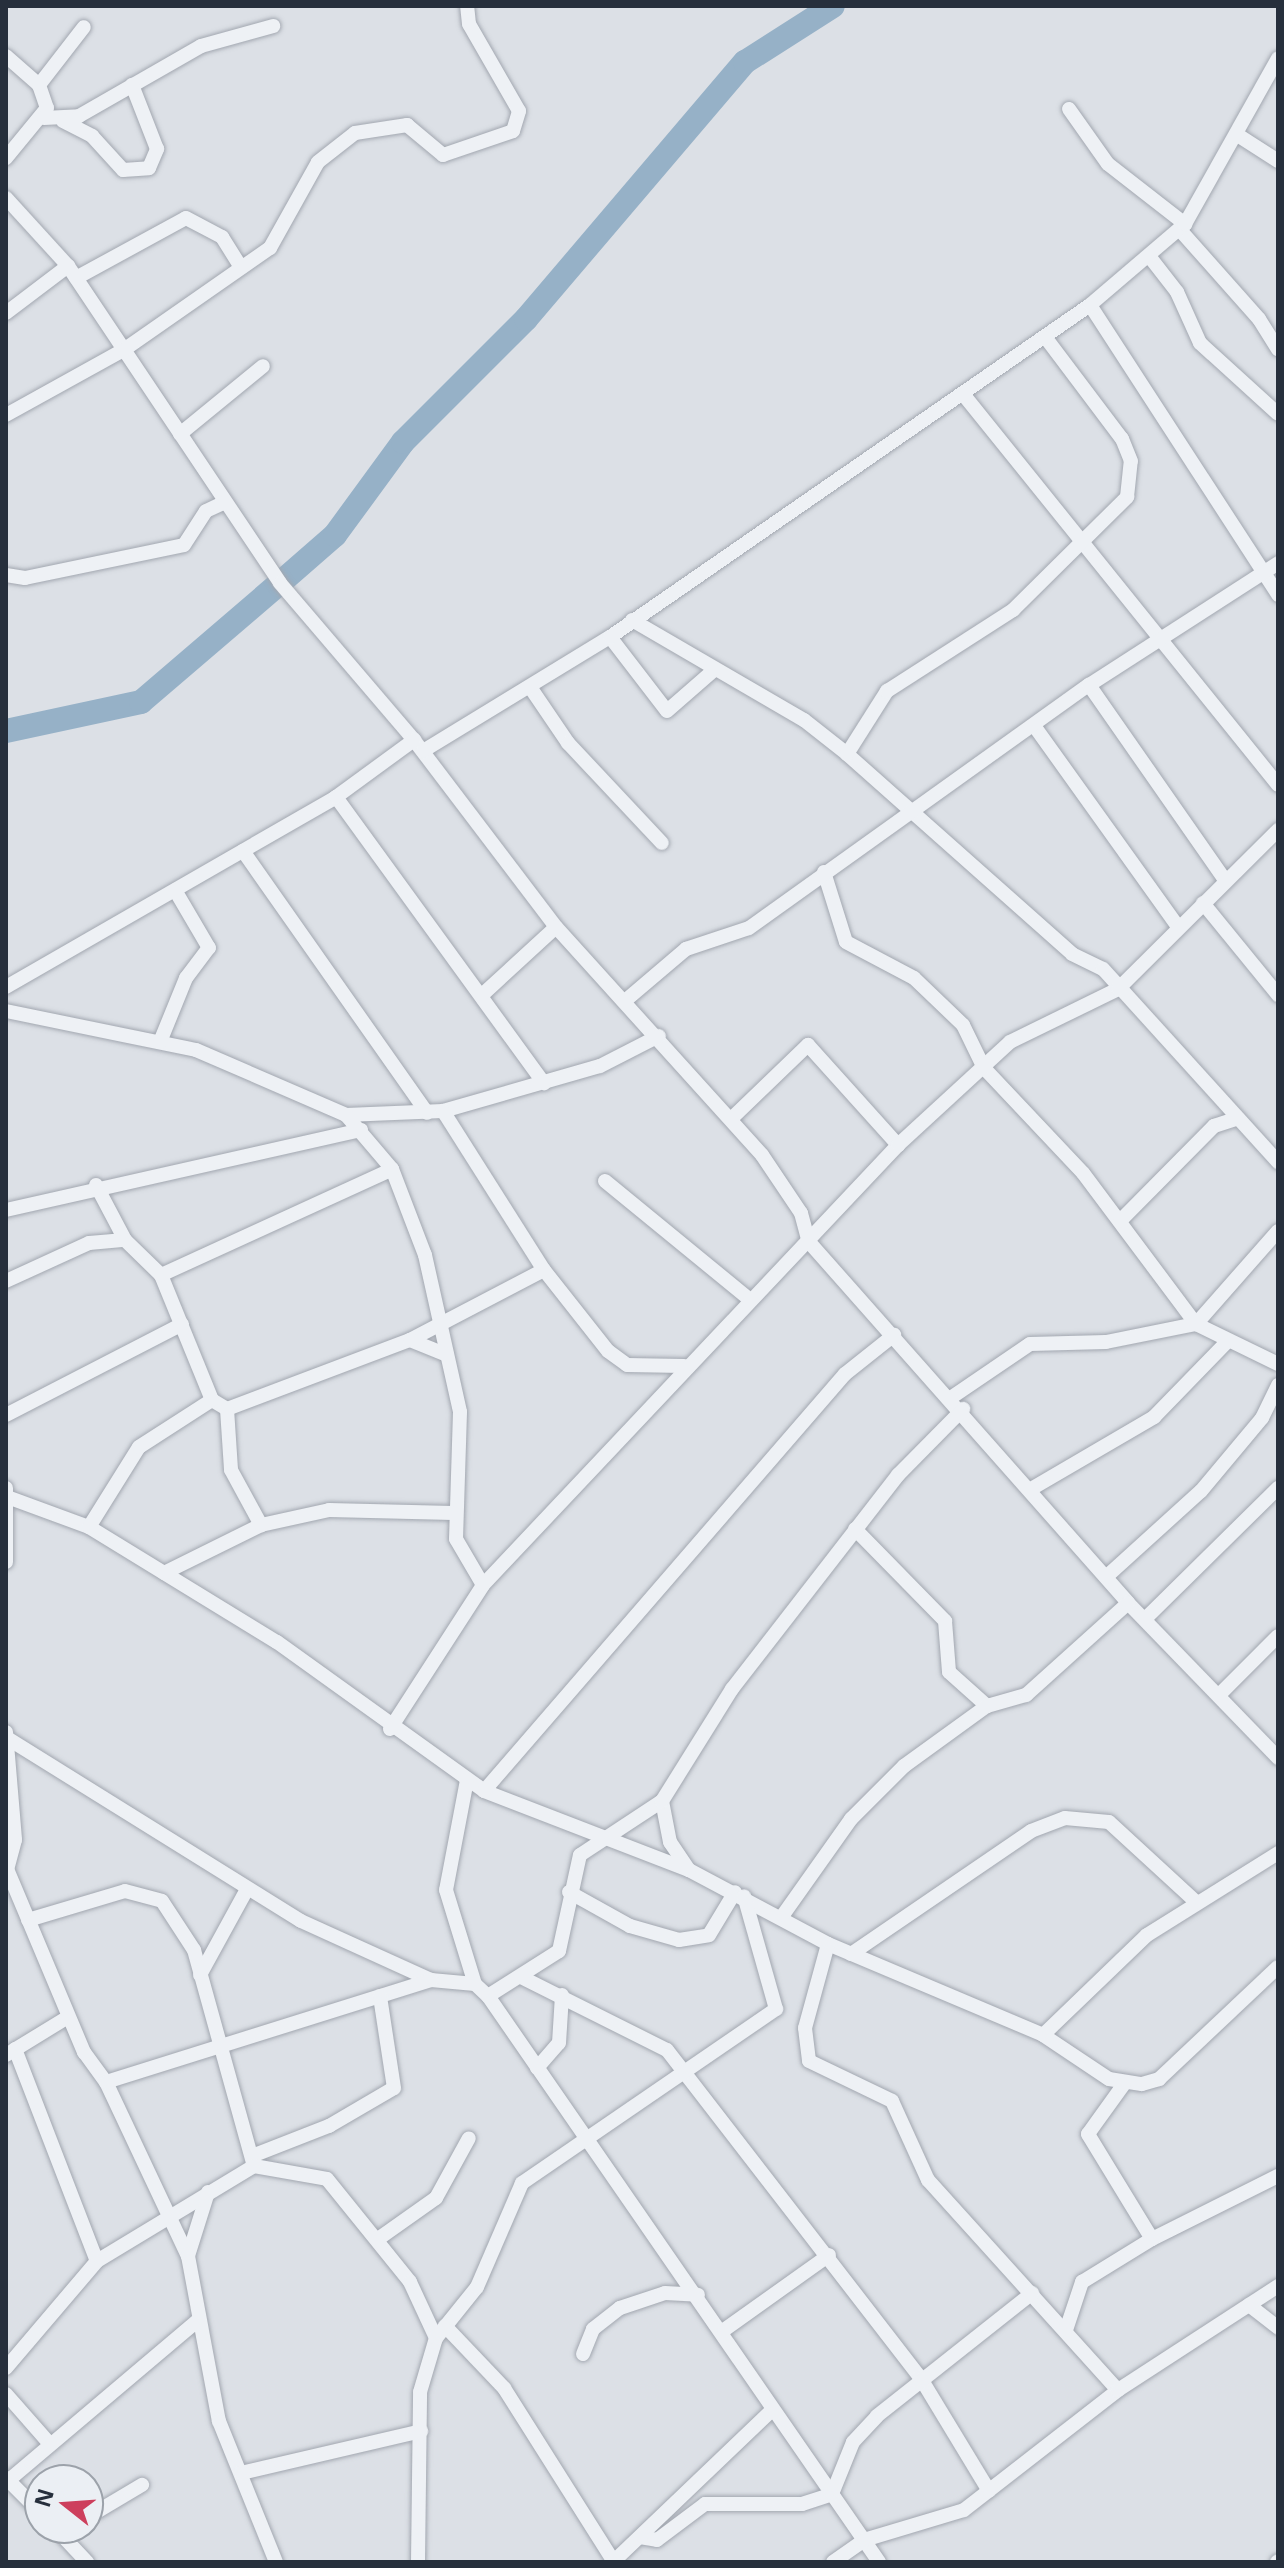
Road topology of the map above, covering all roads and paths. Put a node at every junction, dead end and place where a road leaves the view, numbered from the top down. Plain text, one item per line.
1 (467, 6) edge
2 (273, 26) dead end
3 (84, 27) dead end
4 (6, 56) edge
5 (1278, 58) edge
6 (39, 85) junction
7 (132, 85) junction
8 (1069, 109) dead end
9 (44, 118) junction
10 (63, 121) junction
11 (1236, 134) junction
12 (6, 158) edge
13 (1278, 161) edge
14 (6, 198) edge
15 (1182, 227) junction
16 (1149, 256) junction
17 (241, 268) junction
18 (72, 272) junction
19 (1090, 305) junction
20 (6, 313) edge
21 (1046, 338) junction
22 (125, 349) junction
23 (1278, 350) edge
24 (263, 366) dead end
25 (963, 394) junction
26 (1278, 414) edge
27 (6, 415) edge
28 (180, 434) junction
29 (225, 502) junction
30 (1087, 543) junction
31 (1278, 563) edge
32 (1262, 574) junction
33 (6, 575) edge
34 (1278, 595) edge
35 (632, 620) junction
36 (610, 637) junction
37 (1162, 637) junction
38 (714, 670) junction
39 (1089, 685) junction
40 (530, 687) junction
41 (1035, 727) junction
42 (419, 746) junction
43 (847, 754) junction
44 (1278, 785) edge
45 (336, 797) junction
46 (907, 813) junction
47 (1278, 830) edge
48 (662, 843) dead end
49 (243, 851) junction
50 (824, 872) junction
51 (1225, 880) junction
52 (175, 890) junction
53 (1203, 903) junction
54 (1177, 925) junction
55 (556, 927) junction
56 (6, 987) edge
57 (1118, 989) junction
58 (482, 995) junction
59 (1278, 995) edge
60 (626, 1000) junction
61 (6, 1011) edge
62 (659, 1036) junction
63 (160, 1042) junction
64 (984, 1068) junction
65 (544, 1083) junction
66 (443, 1111) junction
67 (427, 1113) junction
68 (346, 1115) junction
69 (1238, 1118) junction
70 (731, 1119) junction
71 (361, 1130) junction
72 (898, 1145) junction
73 (1278, 1162) edge
74 (392, 1169) junction
75 (605, 1181) dead end
76 (96, 1185) junction
77 (6, 1210) edge
78 (1120, 1221) junction
79 (1278, 1231) edge
80 (125, 1240) junction
81 (809, 1242) junction
82 (544, 1270) junction
83 (161, 1275) junction
84 (6, 1281) edge
85 (749, 1299) junction
86 (182, 1324) junction
87 (1196, 1324) junction
88 (443, 1326) junction
89 (894, 1335) junction
90 (410, 1340) junction
91 (1227, 1342) junction
92 (447, 1355) junction
93 (1278, 1364) edge
94 (684, 1366) junction
95 (1278, 1385) edge
96 (952, 1397) junction
97 (212, 1400) junction
98 (227, 1409) junction
99 (963, 1409) junction
100 (6, 1415) edge
101 (1278, 1488) edge
102 (1031, 1489) junction
103 (8, 1493) edge
104 (453, 1513) junction
105 (261, 1525) junction
106 (89, 1527) junction
107 (855, 1529) junction
108 (6, 1562) edge
109 (164, 1573) junction
110 (1106, 1577) junction
111 (483, 1585) junction
112 (1128, 1603) junction
113 (1145, 1619) junction
114 (1278, 1636) edge
115 (1219, 1695) junction
116 (987, 1706) junction
117 (390, 1729) junction
118 (6, 1732) edge
119 (7, 1738) edge
120 (1278, 1758) edge
121 (467, 1780) junction
122 (484, 1791) junction
123 (662, 1801) junction
124 (601, 1838) junction
125 (1278, 1853) edge
126 (689, 1870) junction
127 (8, 1876) edge
128 (247, 1889) junction
129 (569, 1892) junction
130 (740, 1894) junction
131 (1195, 1901) junction
132 (783, 1915) junction
133 (28, 1920) junction
134 (828, 1944) junction
135 (851, 1954) junction
136 (1278, 1967) edge
137 (200, 1975) junction
138 (521, 1977) junction
139 (431, 1980) junction
140 (475, 1984) junction
141 (562, 1995) junction
142 (380, 1996) junction
143 (488, 1996) junction
144 (68, 2017) junction
145 (1043, 2035) junction
146 (217, 2045) junction
147 (11, 2052) edge
148 (537, 2068) junction
149 (686, 2073) junction
150 (106, 2082) junction
151 (1124, 2084) junction
152 (469, 2138) dead end
153 (587, 2141) junction
154 (253, 2161) junction
155 (1278, 2176) edge
156 (208, 2192) junction
157 (168, 2213) junction
158 (378, 2239) junction
159 (1152, 2239) junction
160 (829, 2255) junction
161 (188, 2256) junction
162 (97, 2261) junction
163 (1278, 2286) edge
164 (1032, 2293) junction
165 (698, 2295) junction
166 (1249, 2305) junction
167 (197, 2321) junction
168 (1278, 2328) edge
169 (724, 2330) junction
170 (1066, 2330) junction
171 (441, 2332) junction
172 (583, 2354) dead end
173 (6, 2368) edge
174 (920, 2377) junction
175 (1118, 2390) junction
176 (6, 2394) edge
177 (772, 2410) junction
178 (421, 2431) junction
179 (50, 2444) junction
180 (241, 2473) junction
181 (8, 2479) edge
182 (142, 2485) dead end
183 (989, 2491) junction
184 (832, 2494) junction
185 (24, 2496) edge
186 (104, 2508) edge
187 (640, 2537) junction
188 (864, 2540) junction
189 (72, 2544) edge
190 (87, 2562) edge
191 (276, 2562) edge
192 (418, 2562) edge
193 (613, 2562) edge
194 (833, 2562) edge
195 (879, 2562) edge

1 - 17 street
2 - 7 street
3 - 6 street
4 - 6 street
5 - 11 street
6 - 9 street
7 - 10 street
7 - 10 street
8 - 15 street
9 - 10 street
9 - 12 street
11 - 13 street
11 - 15 street
14 - 18 street
15 - 16 street
15 - 23 street
16 - 19 street
16 - 26 street
17 - 18 street
17 - 22 street
18 - 20 street
18 - 22 street
19 - 21 street
19 - 32 street
21 - 25 street
21 - 30 street
22 - 27 street
22 - 28 street
24 - 28 street
25 - 30 street
25 - 35 street
28 - 29 street
29 - 33 street
29 - 42 street
30 - 37 street
30 - 43 street
31 - 32 street
32 - 34 street
32 - 37 street
35 - 36 street
35 - 38 street
36 - 38 street
36 - 40 street
37 - 39 street
37 - 44 street
38 - 43 street
39 - 41 street
39 - 51 street
40 - 42 street
40 - 48 street
41 - 46 street
41 - 54 street
42 - 45 street
42 - 55 street
43 - 46 street
45 - 49 street
45 - 58 street
46 - 50 street
46 - 57 street
47 - 51 street
49 - 52 street
49 - 67 street
50 - 60 street
50 - 64 street
51 - 53 street
52 - 56 street
52 - 63 street
53 - 54 street
53 - 59 street
54 - 57 street
55 - 58 street
55 - 60 street
57 - 64 street
57 - 69 street
58 - 65 street
60 - 62 street
61 - 63 street
62 - 65 street
62 - 70 street
63 - 68 street
64 - 72 street
64 - 78 street
65 - 66 street
66 - 67 street
66 - 82 street
67 - 68 street
68 - 71 street
69 - 73 street
69 - 78 street
70 - 72 street
70 - 81 street
71 - 74 street
71 - 76 street
72 - 81 street
74 - 83 street
74 - 88 street
75 - 85 street
76 - 77 street
76 - 80 street
78 - 87 street
79 - 87 street
80 - 83 street
80 - 84 street
81 - 85 street
81 - 89 street
82 - 88 street
82 - 94 street
83 - 86 street
85 - 94 street
86 - 97 street
86 - 100 street
87 - 91 street
87 - 96 street
88 - 90 street
88 - 92 street
89 - 96 street
89 - 122 street
90 - 92 street
90 - 98 street
91 - 93 street
91 - 102 street
92 - 104 street
94 - 111 street
95 - 110 street
96 - 99 street
97 - 98 street
97 - 106 street
98 - 105 street
99 - 102 street
99 - 107 street
101 - 113 street
102 - 110 street
103 - 106 street
103 - 108 street
104 - 105 street
104 - 111 street
105 - 109 street
106 - 109 street
107 - 116 street
107 - 123 street
109 - 117 street
110 - 112 street
111 - 117 street
112 - 113 street
112 - 116 street
113 - 115 street
114 - 115 street
115 - 120 street
116 - 132 street
117 - 121 street
118 - 119 street
119 - 127 street
119 - 128 street
121 - 122 street
121 - 140 street
122 - 124 street
123 - 124 street
123 - 126 street
124 - 126 street
124 - 129 street
125 - 131 street
126 - 130 street
127 - 133 street
128 - 137 street
128 - 139 street
129 - 130 street
129 - 138 street
130 - 132 street
130 - 149 street
131 - 135 street
131 - 145 street
132 - 134 street
133 - 137 street
133 - 144 street
134 - 135 street
134 - 164 street
135 - 145 street
136 - 151 street
137 - 146 street
138 - 141 street
138 - 143 street
139 - 140 street
139 - 142 street
140 - 143 street
141 - 148 street
141 - 149 street
142 - 146 street
142 - 154 street
143 - 148 street
144 - 147 street
144 - 150 street
145 - 151 street
146 - 150 street
146 - 154 street
147 - 162 street
148 - 153 street
149 - 153 street
149 - 160 street
150 - 157 street
151 - 159 street
152 - 158 street
153 - 165 street
153 - 171 street
154 - 156 street
154 - 158 street
155 - 159 street
156 - 157 street
156 - 161 street
157 - 161 street
157 - 162 street
158 - 171 street
159 - 170 street
160 - 169 street
160 - 174 street
161 - 167 street
162 - 173 street
163 - 166 street
164 - 170 street
164 - 174 street
165 - 169 street
165 - 172 street
166 - 168 street
166 - 175 street
167 - 179 street
167 - 180 street
169 - 177 street
170 - 175 street
171 - 178 street
171 - 193 street
174 - 183 street
174 - 184 street
175 - 183 street
176 - 179 street
177 - 184 street
177 - 187 street
178 - 180 street
178 - 192 street
179 - 181 street
180 - 191 street
181 - 185 street
182 - 186 street
183 - 188 street
184 - 187 street
184 - 188 street
187 - 193 street
188 - 194 street
188 - 195 street
189 - 190 street

